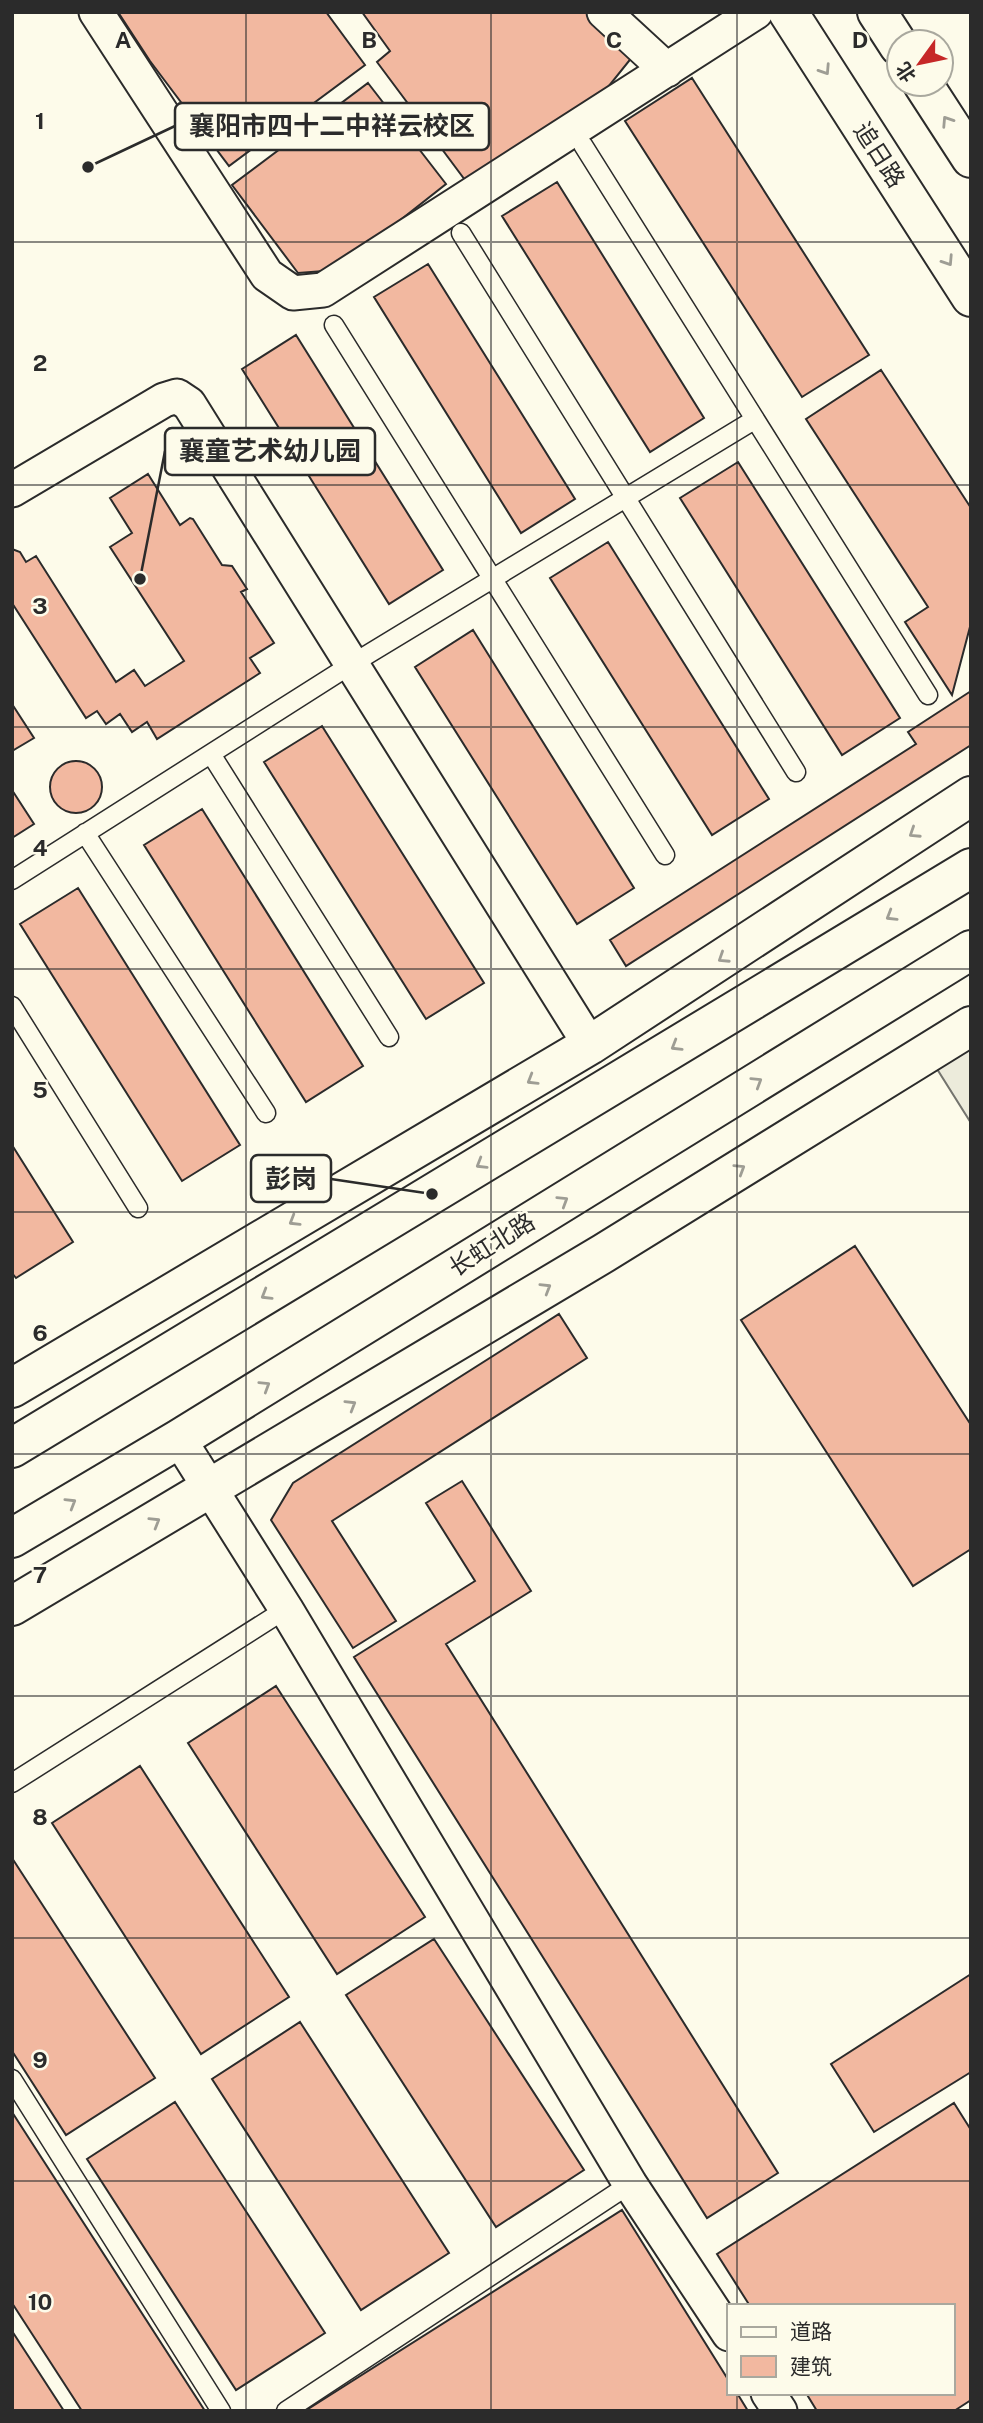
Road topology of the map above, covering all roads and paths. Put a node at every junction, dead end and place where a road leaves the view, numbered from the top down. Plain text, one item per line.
1 (96, 12) edge
2 (604, 12) edge
3 (757, 12) edge
4 (788, 12) edge
5 (877, 12) edge
6 (887, 28) edge
7 (667, 70) junction
8 (932, 98) edge
9 (583, 145) dead end
10 (971, 158) edge
11 (461, 233) dead end
12 (971, 297) edge
13 (334, 325) dead end
14 (754, 420) junction
15 (12, 490) edge
16 (625, 499) junction
17 (492, 579) junction
18 (352, 664) junction
19 (928, 695) dead end
20 (211, 754) junction
21 (796, 772) dead end
22 (971, 796) edge
23 (85, 834) junction
24 (665, 855) dead end
25 (971, 868) edge
26 (12, 880) edge
27 (967, 952) edge
28 (12, 1006) edge
29 (971, 1026) edge
30 (389, 1037) dead end
31 (590, 1045) junction
32 (266, 1112) dead end
33 (138, 1208) dead end
34 (12, 1388) edge
35 (179, 1439) junction
36 (12, 1448) edge
37 (211, 1489) junction
38 (12, 1538) edge
39 (12, 1606) edge
40 (286, 1609) junction
41 (12, 1783) edge
42 (12, 2079) edge
43 (631, 2184) junction
44 (727, 2331) edge
45 (769, 2395) edge
46 (221, 2411) edge
47 (286, 2411) edge
48 (780, 2411) edge

1 - 7 street
2 - 7 street
3 - 7 street
4 -> 12 main road, 追日路
5 - 6 main road
10 -> 8 main road
9 - 14 lane
11 - 16 lane
13 - 17 lane
14 - 16 lane
14 - 19 lane
15 - 18 street
16 - 17 lane
16 - 21 lane
17 - 18 lane
17 - 24 lane
18 - 20 lane
18 - 31 street
20 - 23 lane
20 - 30 lane
22 -> 31 main road
23 - 26 lane
23 - 32 lane
25 -> 36 main road
35 -> 27 main road, 长虹北路
28 - 33 lane
37 -> 29 main road
31 -> 34 main road
35 - 37 street
38 -> 35 main road, 长虹北路
39 -> 37 main road
37 - 40 street
40 - 41 lane
40 - 43 street
42 - 46 lane
43 - 44 street
43 - 47 lane
45 - 48 street

